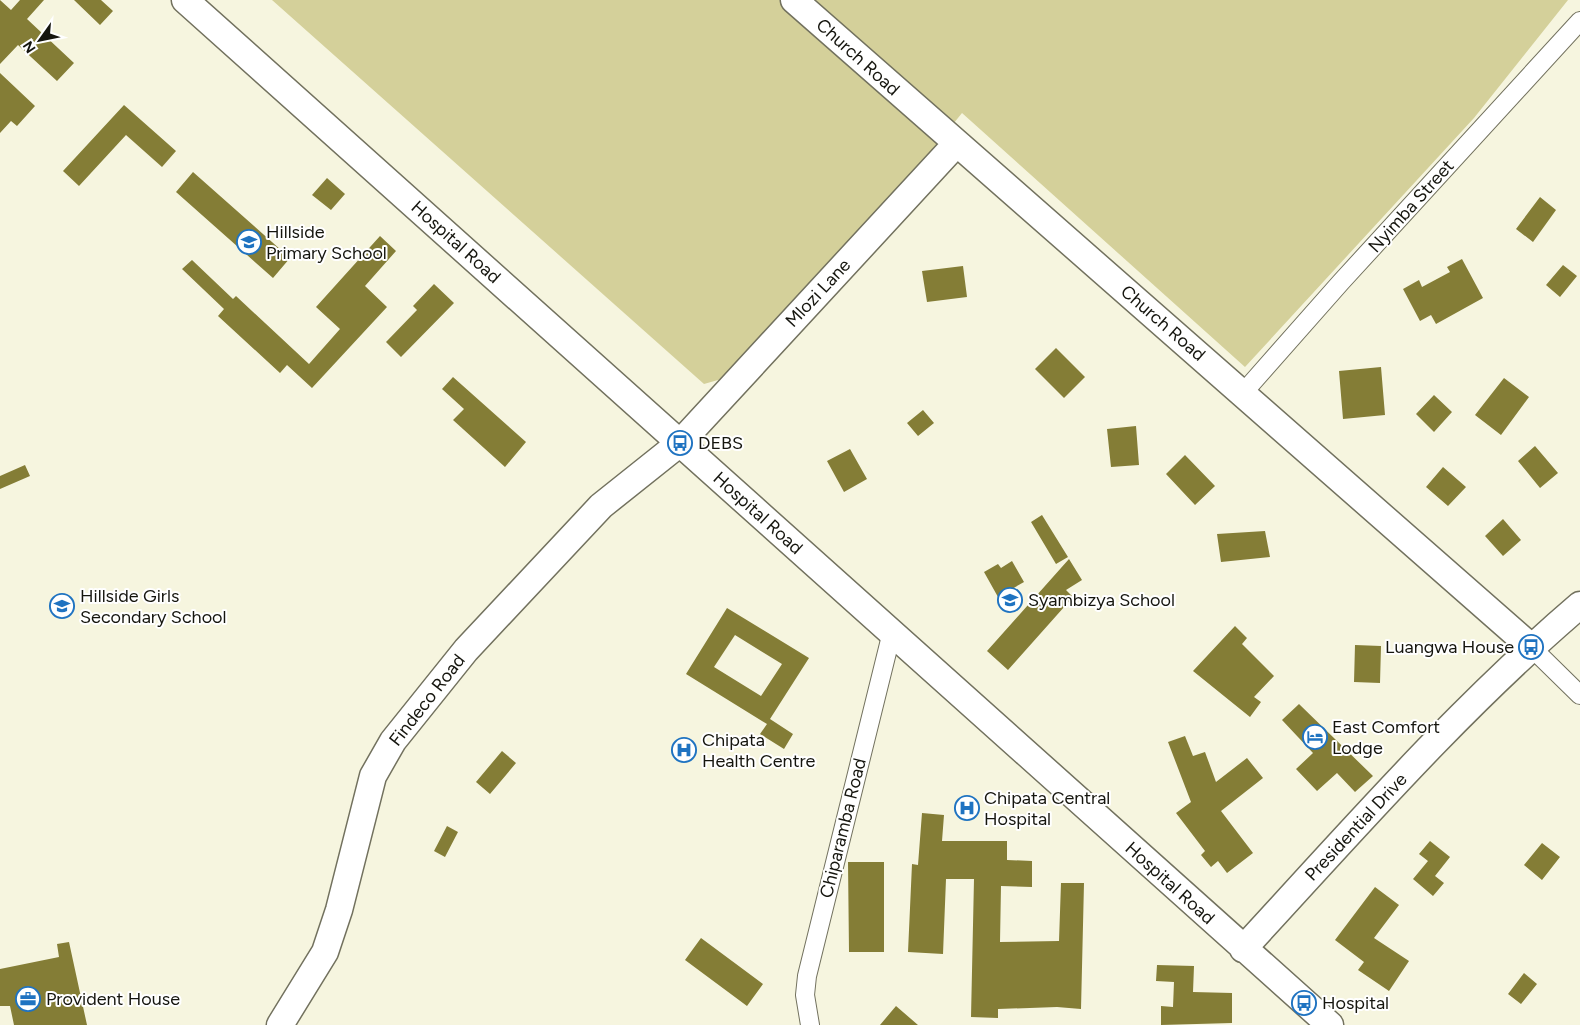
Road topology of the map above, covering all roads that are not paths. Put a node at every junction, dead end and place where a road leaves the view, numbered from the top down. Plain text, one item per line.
1 (185, 0) edge
2 (794, 0) edge
3 (1580, 21) edge
4 (956, 144) junction
5 (1243, 393) junction
6 (680, 443) junction
7 (1580, 605) edge
8 (892, 632) junction
9 (1531, 647) junction
10 (1580, 696) edge
11 (1243, 949) junction
12 (280, 1025) edge
13 (810, 1025) edge
14 (1330, 1025) edge

1 - 6 street, Hospital Road
2 - 4 street, Church Road
3 - 5 street, Nyimba Street
4 - 5 street, Church Road
4 - 6 street, Mlozi Lane
5 - 9 street, Church Road
6 - 8 street, Hospital Road
6 - 12 street, Findeco Road
7 - 9 street, Presidential Drive
8 - 11 street, Hospital Road
8 - 13 street, Chiparamba Road
9 - 10 street
9 - 11 street, Presidential Drive
11 - 14 street, Hospital Road

